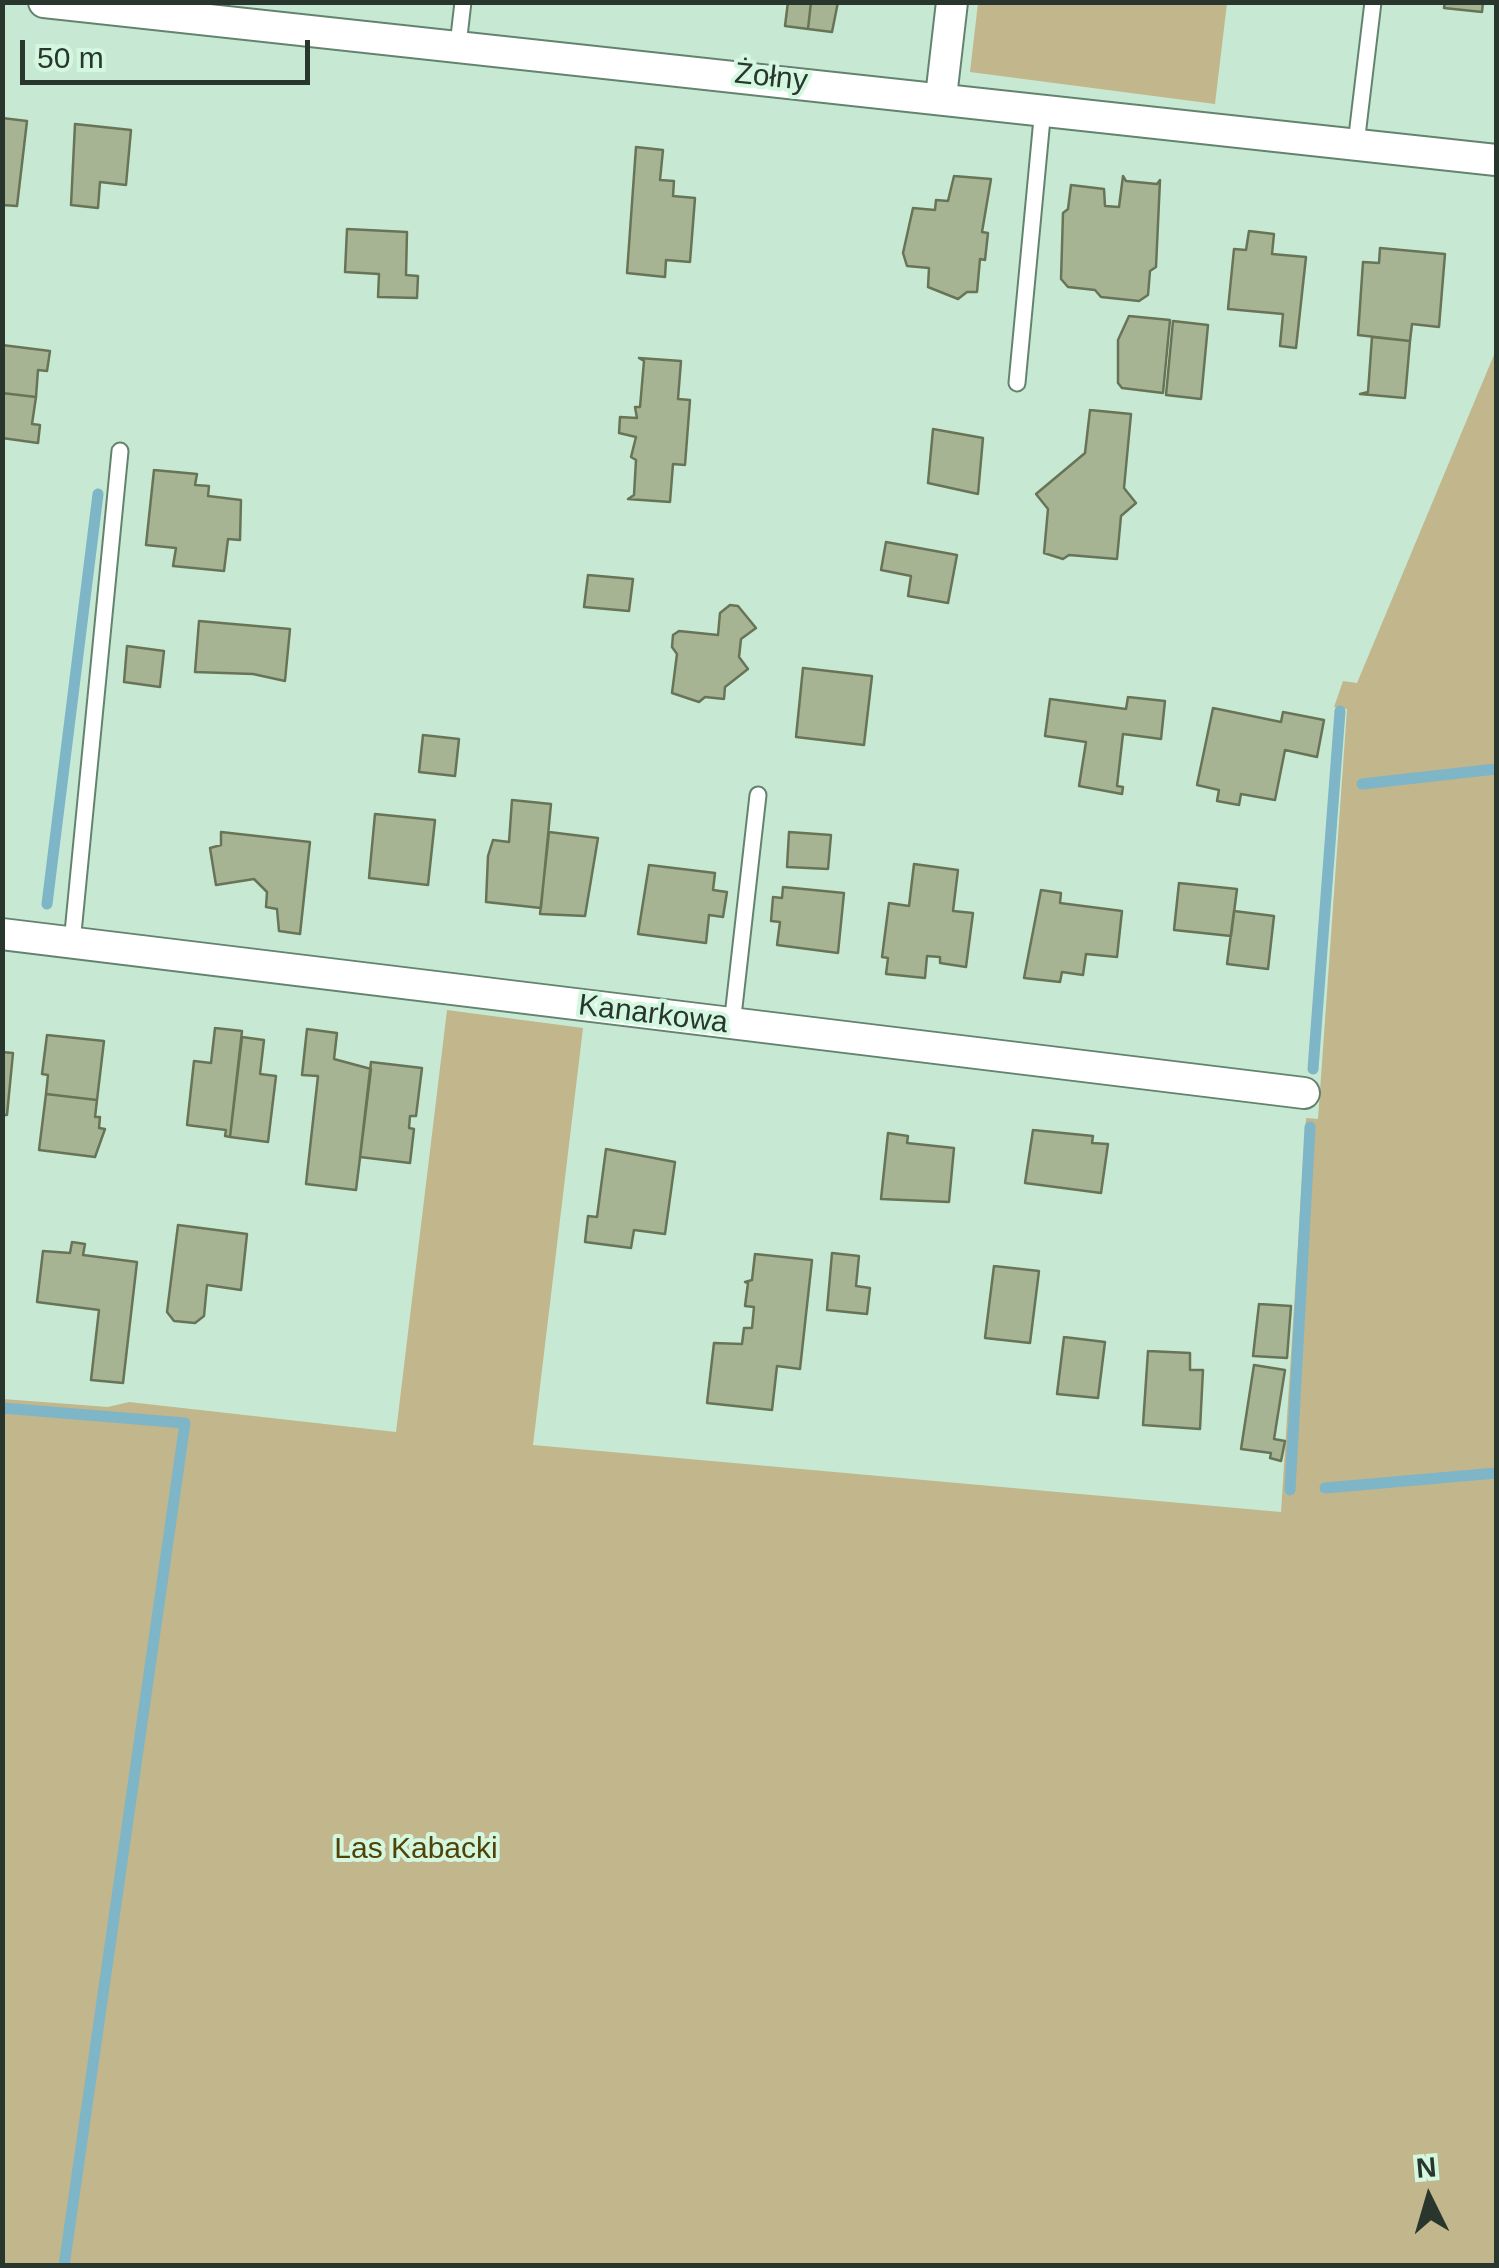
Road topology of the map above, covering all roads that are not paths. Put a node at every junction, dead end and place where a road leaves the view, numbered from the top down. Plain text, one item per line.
1 (44, 2) edge
2 (462, 2) edge
3 (952, 2) edge
4 (1373, 2) edge
5 (458, 45) junction
6 (941, 97) junction
7 (1043, 108) junction
8 (1356, 144) junction
9 (1496, 160) edge
10 (1017, 383) dead end
11 (120, 451) dead end
12 (758, 794) dead end
13 (2, 934) edge
14 (72, 942) junction
15 (732, 1025) junction
16 (1304, 1093) dead end

1 - 5 street, Żołny
2 - 5 lane
3 - 6 street
4 - 8 lane
5 - 6 street, Żołny
6 - 7 street, Żołny
7 - 8 street, Żołny
7 - 10 lane
8 - 9 street, Żołny
11 - 14 lane
12 - 15 lane
13 - 14 street, Kanarkowa
14 - 15 street, Kanarkowa
15 - 16 street, Kanarkowa

